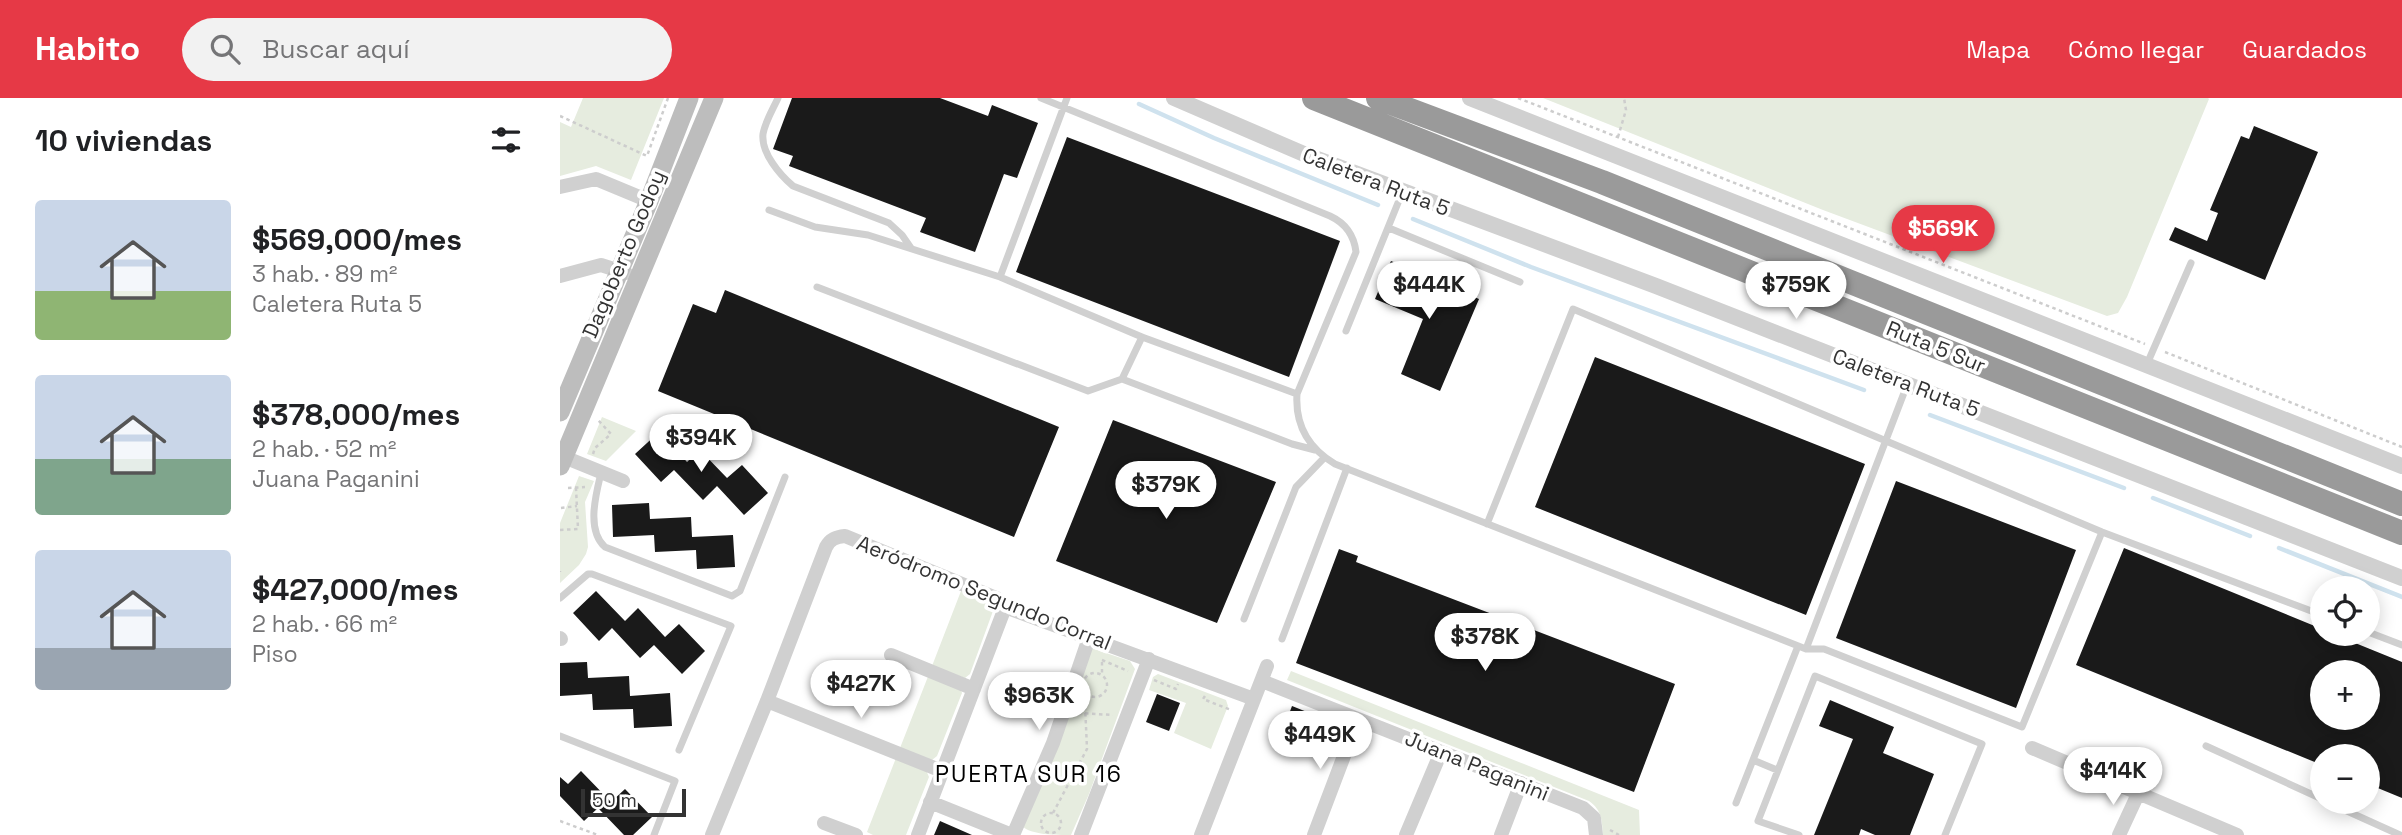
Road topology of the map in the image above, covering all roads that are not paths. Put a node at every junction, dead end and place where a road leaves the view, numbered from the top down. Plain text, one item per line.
1 (689, 98) edge
2 (714, 98) edge
3 (778, 98) edge
4 (1041, 98) edge
5 (1067, 98) edge
6 (1174, 98) edge
7 (1314, 98) edge
8 (1378, 98) edge
9 (1470, 98) edge
10 (1064, 107) junction
11 (670, 147) junction
12 (690, 156) junction
13 (560, 187) edge
14 (1402, 193) junction
15 (649, 201) junction
16 (768, 210) dead end
17 (1389, 228) junction
18 (911, 248) junction
19 (2191, 263) dead end
20 (629, 274) junction
21 (560, 276) edge
22 (1000, 277) junction
23 (1520, 282) dead end
24 (817, 287) dead end
25 (1346, 331) dead end
26 (1142, 337) junction
27 (2147, 364) junction
28 (1122, 379) junction
29 (1908, 384) junction
30 (1297, 394) junction
31 (560, 412) edge
32 (1887, 441) junction
33 (1315, 450) junction
34 (1324, 458) junction
35 (562, 462) edge
36 (2402, 466) edge
37 (1346, 468) junction
38 (594, 470) junction
39 (785, 477) dead end
40 (624, 481) dead end
41 (2402, 504) edge
42 (1487, 524) junction
43 (2102, 532) junction
44 (2402, 533) edge
45 (2402, 578) edge
46 (560, 598) edge
47 (1006, 605) junction
48 (2310, 610) edge
49 (1244, 619) dead end
50 (2380, 637) edge
51 (1089, 638) junction
52 (1282, 639) dead end
53 (2402, 645) edge
54 (1802, 647) junction
55 (891, 656) dead end
56 (1149, 659) junction
57 (1267, 666) dead end
58 (1262, 681) junction
59 (974, 689) junction
60 (1254, 699) junction
61 (767, 701) junction
62 (1358, 719) junction
63 (560, 736) edge
64 (2206, 746) dead end
65 (2032, 748) dead end
66 (679, 750) dead end
67 (1441, 752) junction
68 (1753, 760) junction
69 (1777, 770) junction
70 (942, 771) junction
71 (1521, 783) junction
72 (2138, 794) junction
73 (2310, 794) edge
74 (930, 802) junction
75 (1736, 803) dead end
76 (2354, 814) edge
77 (824, 823) dead end
78 (654, 835) edge
79 (712, 835) edge
80 (856, 835) edge
81 (918, 835) edge
82 (1012, 835) edge
83 (1082, 835) edge
84 (1201, 835) edge
85 (1314, 835) edge
86 (1406, 835) edge
87 (1501, 835) edge
88 (1596, 835) edge
89 (1799, 835) edge
90 (1945, 835) edge
91 (2119, 835) edge
92 (2237, 835) edge
93 (2400, 835) edge

1 - 11 main road, Dagoberto Godoy
2 - 12 main road, Dagoberto Godoy
3 - 18 lane
4 - 10 lane
5 - 10 lane
6 - 14 street, Caletera Ruta 5
7 - 44 highway, Ruta 5 Sur
8 - 41 highway, Ruta 5 Sur
9 - 27 street
10 - 22 lane
10 - 30 lane
11 - 12 main road
11 - 15 main road, Dagoberto Godoy
12 - 20 main road, Dagoberto Godoy
13 - 15 street
14 - 17 lane
14 - 29 street, Caletera Ruta 5
15 - 20 main road, Dagoberto Godoy
16 - 18 lane
17 - 23 lane
17 - 25 lane
18 - 22 lane
19 - 27 lane
20 - 21 street
20 - 31 main road, Dagoberto Godoy
20 - 35 main road, Dagoberto Godoy
22 - 26 lane
24 - 28 lane
26 - 28 lane
26 - 30 lane
27 - 36 street
28 - 33 lane
29 - 32 lane
29 - 45 street, Caletera Ruta 5
30 - 33 lane
32 - 42 lane
32 - 43 lane
32 - 54 lane
33 - 34 lane
34 - 37 lane
34 - 49 lane
35 - 38 street
37 - 42 lane
37 - 52 lane
38 - 39 lane
38 - 40 street
42 - 54 lane
43 - 48 lane
43 - 54 lane
46 - 66 lane
47 - 51 street, Aeródromo Segundo Corral
47 - 59 street
47 - 61 street, Aeródromo Segundo Corral
50 - 53 lane
51 - 56 street, Aeródromo Segundo Corral
51 - 82 street
54 - 68 lane
55 - 59 street
56 - 60 street, Aeródromo Segundo Corral
56 - 83 street
57 - 58 street
58 - 60 street
58 - 62 street, Juana Paganini
59 - 70 street
60 - 84 street
61 - 70 street
61 - 79 street
62 - 67 street, Juana Paganini
62 - 85 street
63 - 78 lane
64 - 73 lane
65 - 72 street
67 - 71 street, Juana Paganini
67 - 86 street
68 - 69 lane
68 - 75 lane
69 - 89 lane
69 - 90 lane
70 - 74 street
71 - 87 street
71 - 88 street, Juana Paganini
72 - 91 street
72 - 92 street
74 - 81 street
74 - 82 street
76 - 93 lane
77 - 80 street

